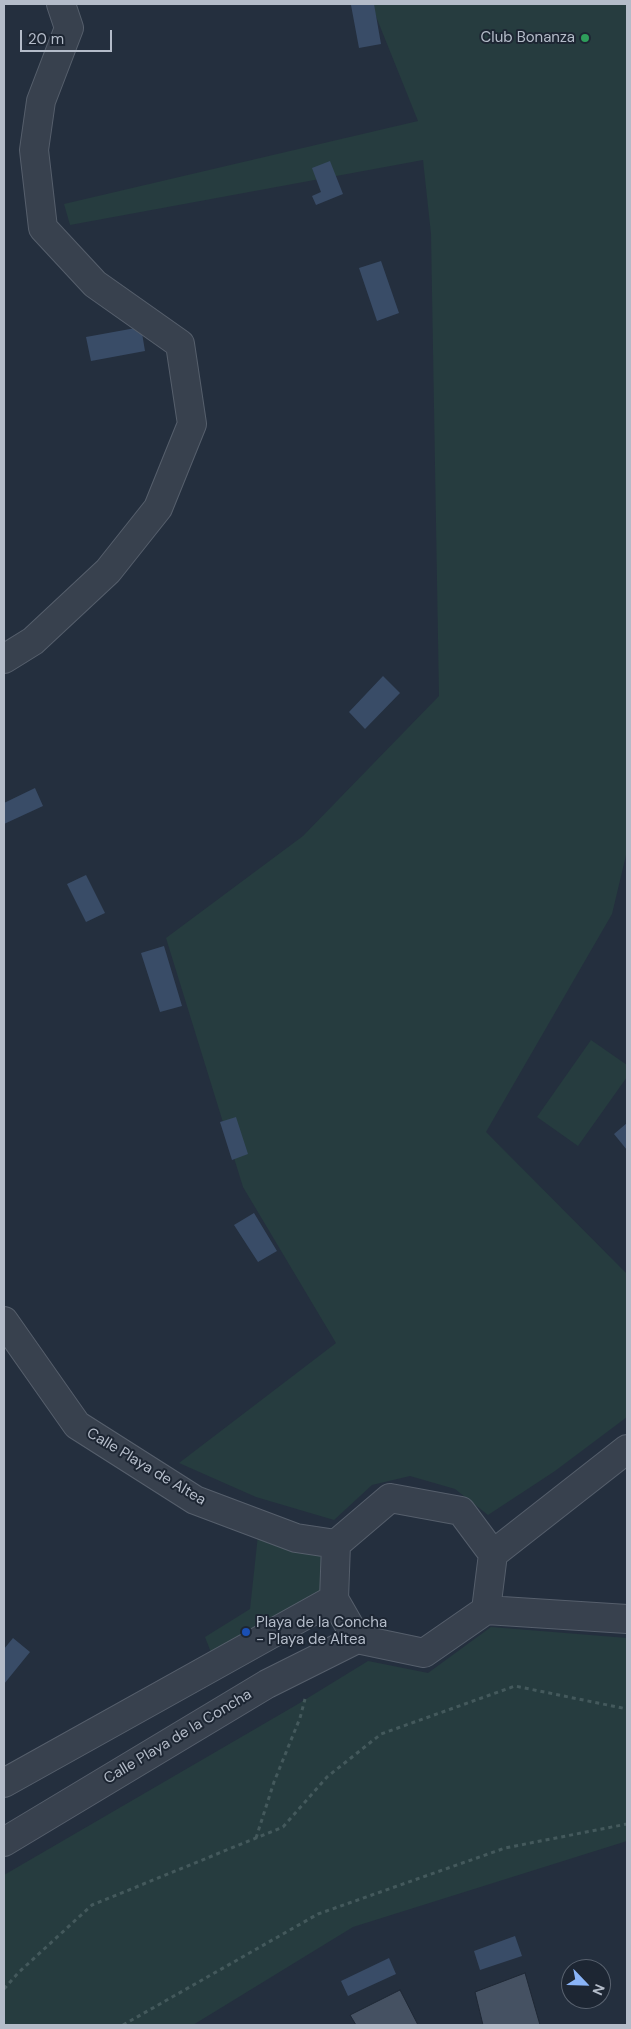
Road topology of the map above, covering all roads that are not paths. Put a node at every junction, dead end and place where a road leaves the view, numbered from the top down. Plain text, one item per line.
1 (61, 4) edge
2 (4, 659) edge
3 (4, 1321) edge
4 (627, 1449) edge
5 (336, 1544) junction
6 (493, 1554) junction
7 (334, 1599) junction
8 (486, 1610) junction
9 (627, 1619) edge
10 (357, 1639) junction
11 (4, 1783) edge
12 (4, 1842) edge

1 - 2 street
3 - 5 street, Calle Playa de Altea
4 - 6 street
5 - 6 street
5 - 7 street
6 - 8 street
7 - 10 street
7 - 11 street
8 - 9 street
8 - 10 street
10 - 12 street, Calle Playa de la Concha

